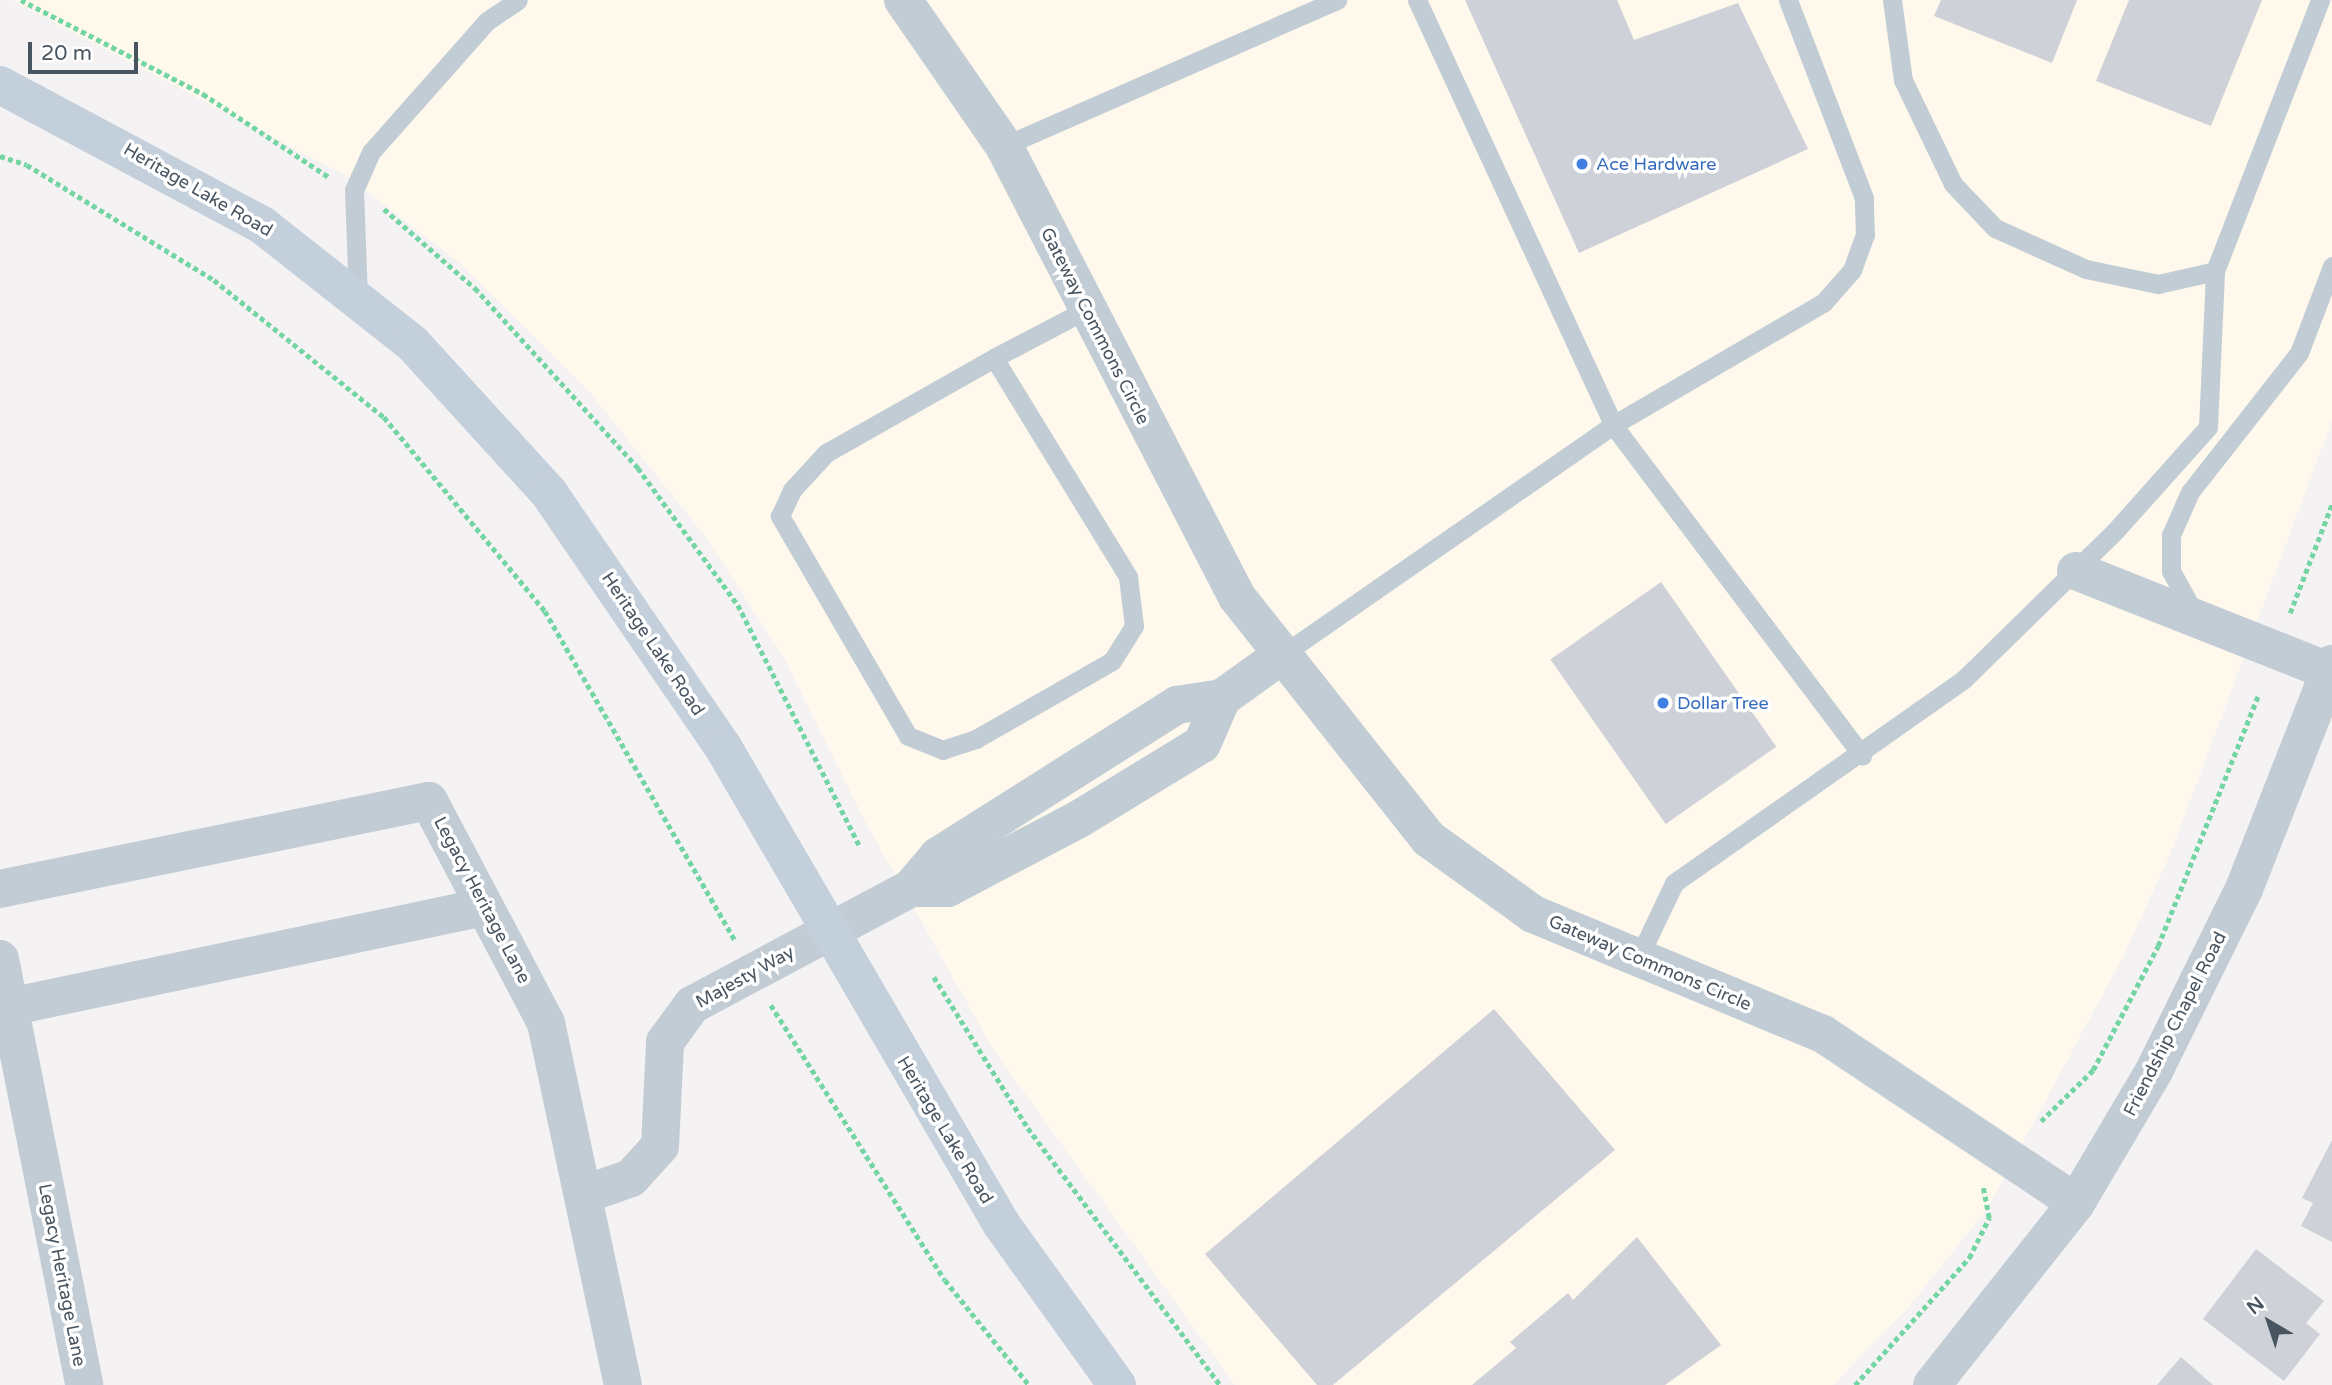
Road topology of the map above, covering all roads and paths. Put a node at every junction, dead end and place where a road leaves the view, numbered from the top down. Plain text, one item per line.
1 (21, 0) edge
2 (517, 0) edge
3 (903, 0) edge
4 (1337, 0) edge
5 (1417, 0) edge
6 (1788, 0) edge
7 (1892, 0) edge
8 (2320, 0) edge
9 (0, 85) edge
10 (1004, 146) junction
11 (0, 156) edge
12 (341, 186) dead end
13 (378, 204) dead end
14 (2332, 266) edge
15 (2215, 271) junction
16 (358, 298) junction
17 (1087, 309) junction
18 (994, 358) junction
19 (1613, 425) junction
20 (2244, 429) junction
21 (2186, 456) junction
22 (2332, 504) edge
23 (2076, 571) junction
24 (2290, 613) dead end
25 (2198, 619) junction
26 (1279, 657) junction
27 (2331, 667) edge
28 (2259, 693) dead end
29 (1862, 756) junction
30 (860, 847) dead end
31 (0, 889) edge
32 (485, 906) junction
33 (727, 926) dead end
34 (827, 932) junction
35 (0, 959) edge
36 (1637, 961) junction
37 (934, 976) dead end
38 (9, 1007) junction
39 (775, 1012) dead end
40 (2041, 1121) dead end
41 (1981, 1182) dead end
42 (583, 1195) junction
43 (2076, 1203) junction
44 (84, 1385) edge
45 (622, 1385) edge
46 (1029, 1385) edge
47 (1117, 1385) edge
48 (1220, 1385) edge
49 (1855, 1385) edge
50 (1933, 1385) edge

1 - 12 path
2 - 16 lane
3 - 10 street, Gateway Commons Circle
4 - 10 lane
5 - 19 lane
6 - 19 lane
7 - 15 lane
8 - 15 lane
9 - 16 main road, Heritage Lake Road
10 - 17 street, Gateway Commons Circle
11 - 33 path
13 - 30 path
14 - 20 lane
15 - 21 lane
16 - 34 main road, Heritage Lake Road
17 - 18 lane
17 - 26 street, Gateway Commons Circle
18 - 18 lane
19 - 26 lane
19 - 29 lane
20 - 21 lane
20 - 25 lane
21 - 23 lane
22 - 24 path
23 - 25 street
23 - 29 lane
25 - 27 street
26 - 34 street
26 - 36 street, Gateway Commons Circle
27 - 43 street, Friendship Chapel Road
28 - 40 path
29 - 36 lane
31 - 32 street, Legacy Heritage Lane
32 - 38 street
32 - 42 street, Legacy Heritage Lane
34 - 42 street, Majesty Way
34 - 47 main road, Heritage Lake Road
35 - 38 street, Legacy Heritage Lane
36 - 43 street, Gateway Commons Circle
37 - 48 path
38 - 44 street, Legacy Heritage Lane
39 - 46 path
41 - 49 path
42 - 45 street, Legacy Heritage Lane
43 - 50 street, Friendship Chapel Road

